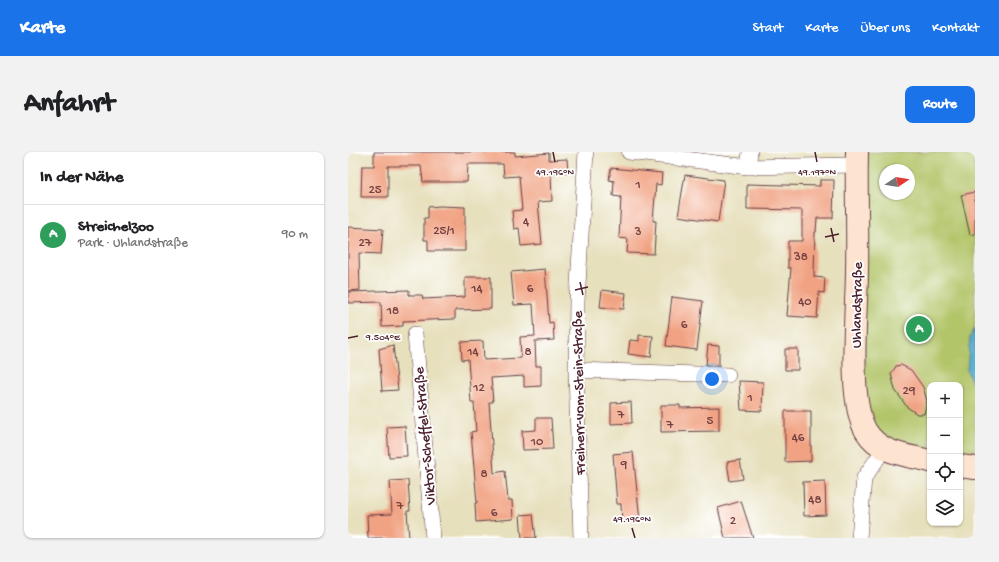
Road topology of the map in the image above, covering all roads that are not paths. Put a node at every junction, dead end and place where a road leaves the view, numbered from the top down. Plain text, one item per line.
1 (586, 152) edge
2 (629, 152) edge
3 (750, 152) edge
4 (856, 159) edge
5 (748, 167) junction
6 (415, 334) dead end
7 (576, 370) junction
8 (728, 375) dead end
9 (884, 449) junction
10 (927, 460) edge
11 (963, 466) edge
12 (975, 468) edge
13 (433, 538) edge
14 (581, 538) edge
15 (859, 538) edge

1 - 7 street, Freiherr-vom-Stein-Straße
2 - 5 street
3 - 5 street
4 - 5 street
4 - 9 main road, Uhlandstraße
6 - 13 street, Viktor-Scheffel-Straße
7 - 8 street
7 - 14 street, Freiherr-vom-Stein-Straße
9 - 10 main road
9 - 15 street
11 - 12 main road

